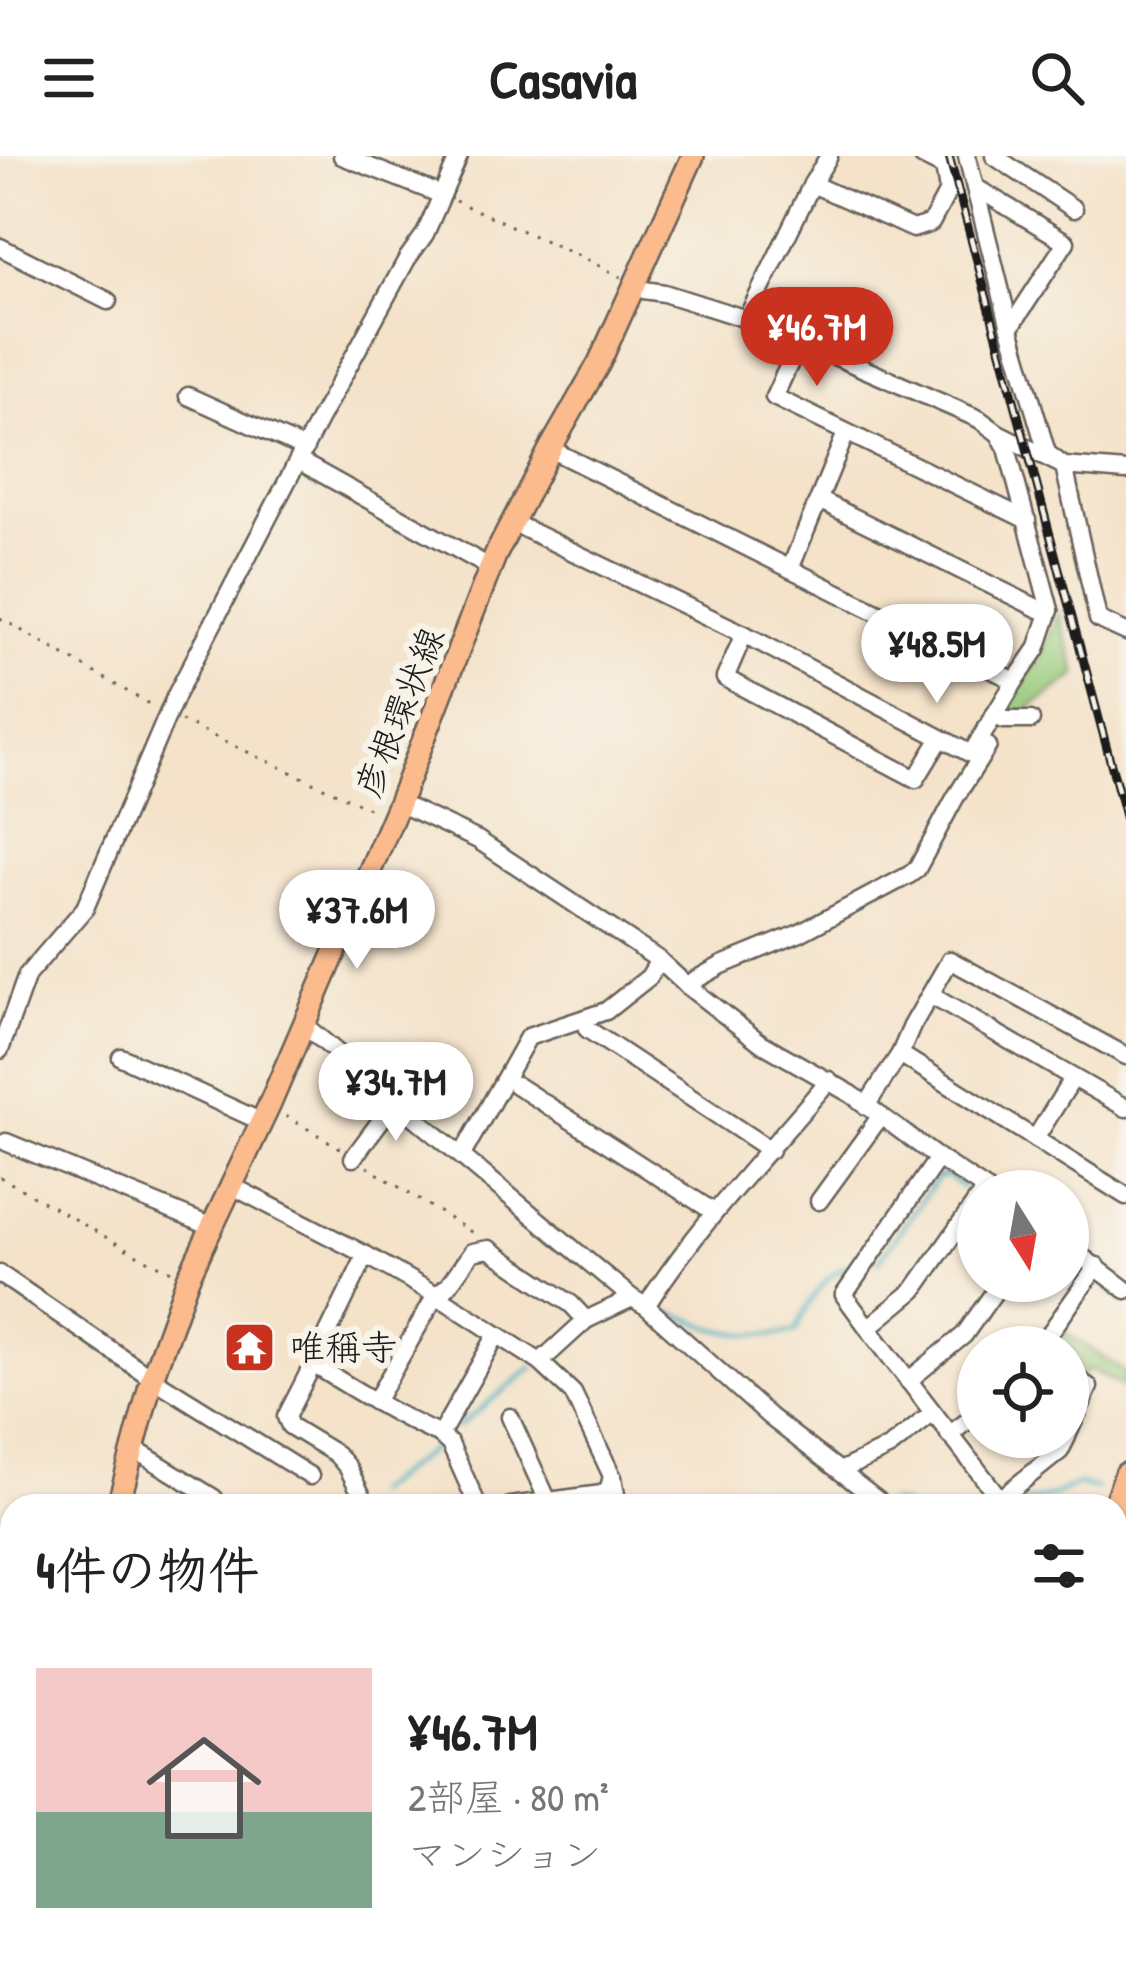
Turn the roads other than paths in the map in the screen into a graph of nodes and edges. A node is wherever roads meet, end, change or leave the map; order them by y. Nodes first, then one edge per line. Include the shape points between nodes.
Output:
1 (342, 156) edge
2 (459, 156) edge
3 (693, 156) edge
4 (829, 156) edge
5 (922, 156) edge
6 (967, 156) edge
7 (994, 156) edge
8 (812, 184) junction
9 (974, 187) junction
10 (442, 195) junction
11 (1074, 209) dead end
12 (0, 247) edge
13 (635, 284) junction
14 (108, 301) dead end
15 (746, 320) junction
16 (1010, 328) junction
17 (800, 341) junction
18 (188, 396) dead end
19 (846, 433) junction
20 (998, 433) junction
21 (550, 448) junction
22 (302, 455) junction
23 (1064, 466) junction
24 (1126, 471) edge
25 (819, 500) junction
26 (1027, 520) junction
27 (511, 522) junction
28 (491, 568) junction
29 (790, 569) junction
30 (1050, 610) junction
31 (1126, 632) edge
32 (744, 634) junction
33 (1015, 681) junction
34 (999, 717) junction
35 (1031, 720) dead end
36 (941, 738) junction
37 (396, 810) junction
38 (659, 959) junction
39 (686, 985) junction
40 (930, 995) junction
41 (304, 1024) junction
42 (587, 1029) dead end
43 (0, 1050) edge
44 (900, 1054) junction
45 (1126, 1056) edge
46 (122, 1057) dead end
47 (1073, 1078) junction
48 (830, 1080) junction
49 (516, 1085) dead end
50 (396, 1100) junction
51 (1126, 1108) edge
52 (873, 1111) junction
53 (265, 1114) junction
54 (1035, 1139) junction
55 (6, 1142) dead end
56 (770, 1150) junction
57 (462, 1155) junction
58 (353, 1157) road end
59 (938, 1158) junction
60 (957, 1172) edge
61 (232, 1186) junction
62 (1126, 1196) edge
63 (819, 1201) dead end
64 (714, 1212) junction
65 (212, 1227) junction
66 (957, 1230) edge
67 (366, 1255) junction
68 (1089, 1260) edge
69 (1097, 1266) junction
70 (0, 1274) edge
71 (1126, 1290) edge
72 (436, 1295) junction
73 (639, 1302) junction
74 (988, 1302) edge
75 (586, 1320) junction
76 (1055, 1326) edge
77 (868, 1328) junction
78 (496, 1336) junction
79 (540, 1362) junction
80 (313, 1364) junction
81 (152, 1378) junction
82 (908, 1381) junction
83 (375, 1402) junction
84 (932, 1414) junction
85 (510, 1417) dead end
86 (957, 1430) edge
87 (440, 1435) junction
88 (950, 1435) junction
89 (134, 1449) junction
90 (1051, 1458) edge
91 (842, 1470) junction
92 (310, 1476) dead end
93 (612, 1476) junction
94 (121, 1494) edge
95 (207, 1494) edge
96 (361, 1494) edge
97 (473, 1494) edge
98 (545, 1494) edge
99 (595, 1494) edge
100 (616, 1494) edge
101 (871, 1494) edge
102 (988, 1494) edge
103 (1004, 1494) edge

1 - 10 street
2 - 10 street
3 - 13 main road, 彦根環状線
4 - 8 street
5 - 8 street via 944,167 949,191 931,223 913,229
6 - 9 street
7 - 11 street
8 - 15 street
9 - 16 street
9 - 16 street via 1066,242
10 - 22 street
12 - 14 street
13 - 15 street
13 - 21 main road, 彦根環状線
15 - 17 street
16 - 23 street via 1047,453
17 - 19 street via 774,397
17 - 20 street
18 - 22 street
19 - 25 street
19 - 26 street
20 - 23 street
20 - 26 street
21 - 27 main road, 彦根環状線
21 - 29 street
22 - 28 street
22 - 43 street via 168,715 85,908 27,975
23 - 24 street
23 - 31 street via 1098,620
25 - 29 street
25 - 30 street
26 - 30 street
27 - 28 main road, 彦根環状線
27 - 32 street
28 - 37 main road, 彦根環状線
29 - 33 street
30 - 33 street
32 - 36 street
32 - 36 street via 725,678 746,690 916,779
33 - 34 street
34 - 35 street
34 - 36 street via 971,754
34 - 39 street via 909,875
37 - 38 street via 478,841
37 - 41 main road, 彦根環状線
38 - 39 street
38 - 57 street via 606,1011 528,1037
39 - 48 street via 761,1042
40 - 44 street
40 - 45 street via 950,960
40 - 47 street
41 - 50 street
41 - 53 main road, 彦根環状線
42 - 56 street
44 - 52 street
44 - 54 street
46 - 53 street
47 - 51 street
47 - 54 street
48 - 52 street
48 - 56 street
49 - 64 street
50 - 57 street
50 - 58 street
52 - 59 street
52 - 63 street
53 - 61 main road, 彦根環状線
54 - 62 street
55 - 65 street
56 - 64 street
57 - 73 street
59 - 60 street
59 - 77 street via 844,1295
61 - 65 main road, 彦根環状線
61 - 67 street
64 - 73 street
65 - 81 main road, 彦根環状線
66 - 77 street via 914,1290
67 - 72 street
67 - 80 street
68 - 69 street
69 - 71 street
69 - 76 street
70 - 81 street
72 - 75 street via 472,1252 489,1250
72 - 78 street
72 - 83 street
73 - 75 street
73 - 91 street
74 - 82 street via 964,1335
75 - 79 street
77 - 82 street
78 - 79 street
78 - 87 street
79 - 93 street via 573,1393
80 - 83 street
80 - 96 street via 286,1417 336,1454
81 - 89 main road, 彦根環状線
81 - 92 street
82 - 84 street
83 - 87 street
84 - 88 street
84 - 91 street
85 - 98 street
86 - 88 street
87 - 97 street
88 - 102 street
89 - 94 main road, 彦根環状線
89 - 95 street
90 - 103 street
91 - 101 street
93 - 99 street
93 - 100 street

